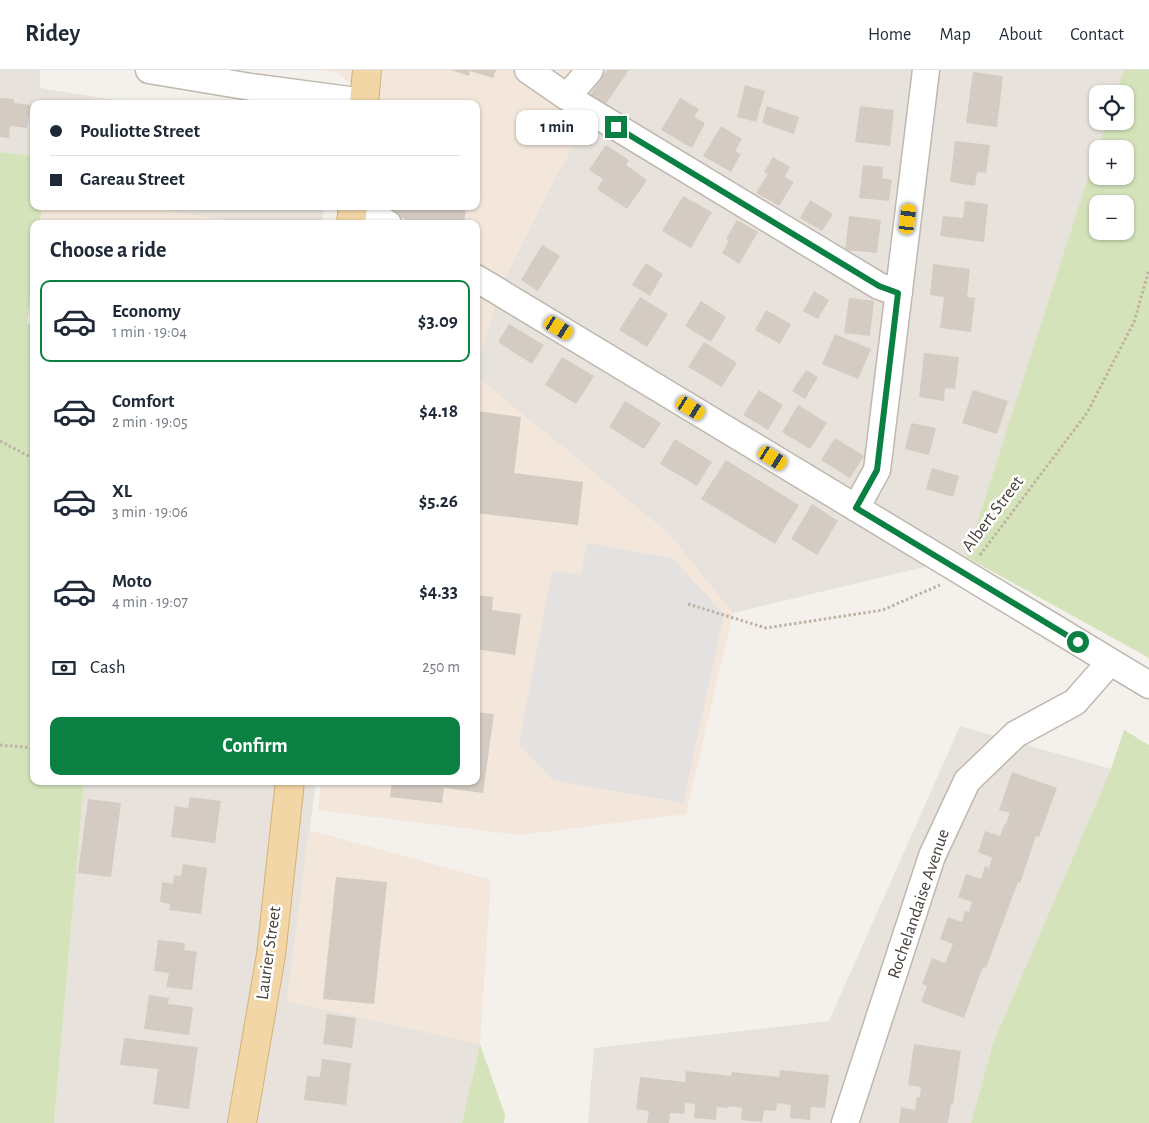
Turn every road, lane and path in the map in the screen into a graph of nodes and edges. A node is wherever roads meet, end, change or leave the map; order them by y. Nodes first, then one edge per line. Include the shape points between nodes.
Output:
1 (149, 70) edge
2 (367, 70) edge
3 (528, 70) edge
4 (590, 70) edge
5 (926, 70) edge
6 (567, 97) junction
7 (343, 100) edge
8 (364, 100) edge
9 (352, 214) edge
10 (381, 220) edge
11 (1149, 270) edge
12 (480, 280) edge
13 (898, 293) junction
14 (0, 441) edge
15 (30, 457) edge
16 (856, 508) junction
17 (964, 574) junction
18 (688, 604) dead end
19 (1110, 662) junction
20 (1149, 685) edge
21 (0, 745) edge
22 (30, 748) edge
23 (290, 785) edge
24 (242, 1123) edge
25 (845, 1123) edge

1 - 7 street
2 - 8 main road
3 - 6 street
4 - 6 street
5 - 13 street
6 - 13 street via 879,286
9 - 10 street
11 - 17 path, Albert Street via 1134,322 1087,413
12 - 16 street
13 - 16 street via 877,470
14 - 15 path
16 - 17 street
17 - 18 path, Albert Street via 884,610 766,628
17 - 19 street
19 - 20 street
19 - 25 street, Rochelandaise Avenue via 1075,702 1016,734 967,781 932,856
21 - 22 path
23 - 24 main road, Laurier Street via 271,955

